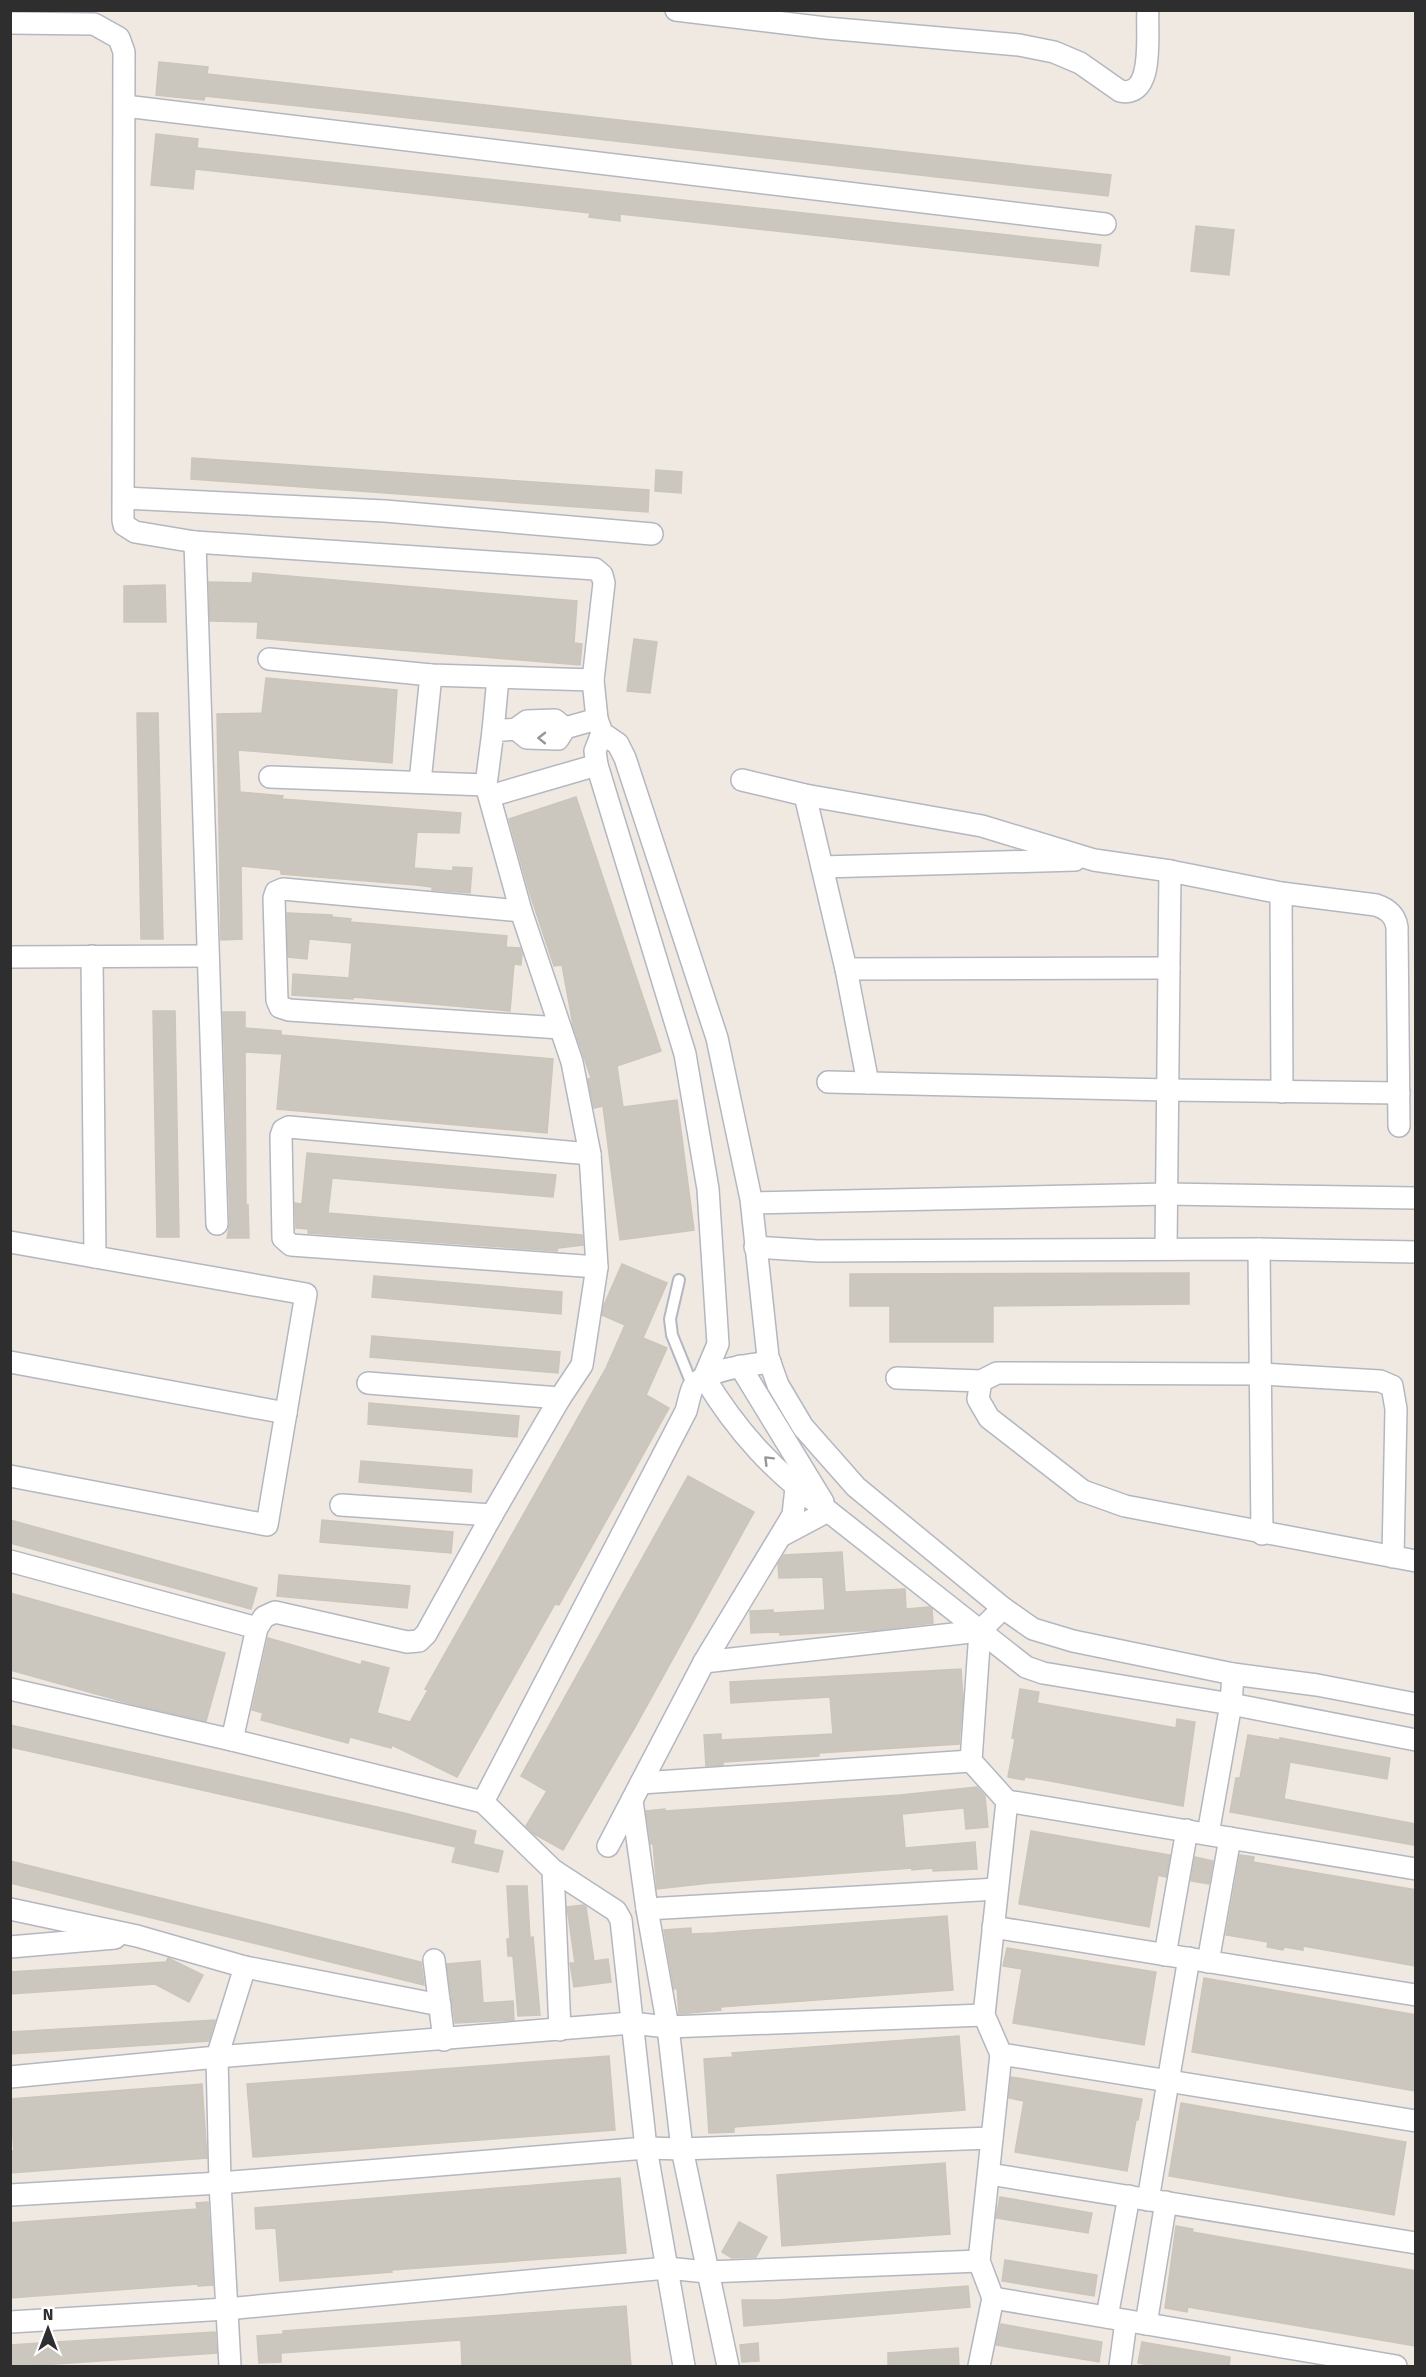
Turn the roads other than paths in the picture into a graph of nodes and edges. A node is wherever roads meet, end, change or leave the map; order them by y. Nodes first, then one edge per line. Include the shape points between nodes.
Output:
1 (676, 10) edge
2 (1148, 10) edge
3 (94, 17) edge
4 (10, 23) edge
5 (125, 106) junction
6 (1105, 224) dead end
7 (124, 498) junction
8 (652, 534) dead end
9 (195, 542) junction
10 (269, 658) dead end
11 (431, 675) junction
12 (498, 678) junction
13 (593, 681) junction
14 (599, 726) junction
15 (493, 731) junction
16 (597, 765) junction
17 (270, 777) dead end
18 (742, 780) dead end
19 (420, 782) junction
20 (488, 791) junction
21 (805, 795) junction
22 (1094, 860) junction
23 (822, 867) junction
24 (1170, 871) junction
25 (1281, 893) junction
26 (521, 911) junction
27 (92, 956) junction
28 (208, 956) junction
29 (10, 957) edge
30 (1169, 968) junction
31 (846, 969) junction
32 (560, 1028) junction
33 (828, 1082) dead end
34 (868, 1083) junction
35 (1168, 1090) junction
36 (1282, 1092) junction
37 (1399, 1093) junction
38 (1399, 1126) dead end
39 (590, 1154) junction
40 (1167, 1194) junction
41 (1416, 1198) edge
42 (752, 1203) junction
43 (217, 1224) dead end
44 (10, 1242) edge
45 (755, 1247) junction
46 (1166, 1249) junction
47 (1259, 1249) junction
48 (1416, 1252) edge
49 (95, 1257) junction
50 (597, 1267) junction
51 (679, 1280) dead end
52 (10, 1362) edge
53 (770, 1362) junction
54 (740, 1366) junction
55 (1261, 1374) junction
56 (897, 1378) dead end
57 (981, 1381) junction
58 (699, 1382) junction
59 (368, 1383) dead end
60 (560, 1398) junction
61 (286, 1413) junction
62 (10, 1476) edge
63 (796, 1488) junction
64 (341, 1504) dead end
65 (828, 1511) junction
66 (492, 1515) junction
67 (1262, 1534) junction
68 (781, 1537) junction
69 (1393, 1557) junction
70 (10, 1561) edge
71 (1416, 1562) edge
72 (1004, 1608) junction
73 (258, 1628) junction
74 (980, 1630) junction
75 (704, 1662) junction
76 (1233, 1674) junction
77 (10, 1689) edge
78 (1231, 1704) junction
79 (1416, 1704) edge
80 (232, 1740) junction
81 (1412, 1744) edge
82 (971, 1761) junction
83 (637, 1792) junction
84 (1007, 1801) junction
85 (483, 1802) junction
86 (1187, 1830) junction
87 (1208, 1834) junction
88 (1230, 1838) junction
89 (608, 1846) dead end
90 (1416, 1869) edge
91 (553, 1870) junction
92 (997, 1889) junction
93 (10, 1908) edge
94 (647, 1909) junction
95 (993, 1927) junction
96 (137, 1936) junction
97 (10, 1947) edge
98 (1165, 1955) junction
99 (434, 1960) dead end
100 (1198, 1960) junction
101 (245, 1967) junction
102 (1416, 1995) edge
103 (440, 2005) junction
104 (984, 2015) junction
105 (631, 2024) junction
106 (668, 2027) junction
107 (560, 2030) junction
108 (444, 2040) junction
109 (1001, 2054) junction
110 (217, 2057) junction
111 (10, 2077) edge
112 (1167, 2081) junction
113 (1416, 2121) edge
114 (992, 2138) junction
115 (646, 2148) junction
116 (682, 2149) junction
117 (989, 2174) junction
118 (220, 2183) junction
119 (10, 2195) edge
120 (1148, 2199) junction
121 (1416, 2243) edge
122 (979, 2261) junction
123 (667, 2268) junction
124 (707, 2272) junction
125 (993, 2298) junction
126 (226, 2309) junction
127 (1126, 2320) junction
128 (10, 2322) edge
129 (230, 2367) edge
130 (684, 2367) edge
131 (728, 2367) edge
132 (979, 2367) edge
133 (1120, 2367) edge
134 (1396, 2367) edge

1 - 2 street via 1019,45 1054,52 1080,63 1120,91 1128,92 1142,84 1146,69
3 - 4 street
3 - 5 street via 119,38 124,52
5 - 6 street
5 - 7 street
7 - 8 street via 385,511
7 - 9 street via 123,520 129,530
9 - 13 street via 595,569 604,583
9 - 28 street
10 - 11 street
11 - 12 street
11 - 19 street
12 - 13 street
12 - 15 street
13 - 14 street
14 - 15 street via 565,728 558,739 527,738 516,729
14 - 16 street
14 - 42 street via 618,744 625,758 717,1038
15 - 20 street
16 - 20 street
16 - 58 street via 685,1054 708,1189 718,1344
17 - 19 street
18 - 21 street
19 - 20 street
20 - 26 street
21 - 22 street via 982,826
21 - 23 street
22 - 23 street
22 - 24 street
23 - 31 street
24 - 25 street
24 - 30 street
25 - 36 street
25 - 37 street via 1376,905 1395,919
26 - 32 street
26 - 32 street via 283,889 274,898 277,1000 280,1007 289,1010
27 - 28 street
27 - 29 street
27 - 49 street
28 - 43 street
30 - 31 street
30 - 35 street
31 - 34 street
32 - 39 street via 572,1062
33 - 34 street
34 - 35 street
35 - 36 street
35 - 40 street
36 - 37 street
37 - 38 street
39 - 50 street
39 - 50 street via 289,1127 281,1136 283,1238 291,1245
40 - 41 street
40 - 42 street
40 - 46 street
42 - 45 street
44 - 49 street
45 - 46 street via 818,1251
45 - 53 street
46 - 47 street
47 - 48 street
47 - 55 street
49 - 61 street via 306,1294
50 - 60 street via 582,1365
51 - 58 lane via 670,1319 672,1335
52 - 61 street
53 - 54 street
53 - 72 street via 778,1385 803,1427 856,1487
54 - 58 street
54 - 65 street
55 - 57 street via 997,1373
55 - 67 street
55 - 69 street via 1380,1381 1392,1386 1396,1409
56 - 57 street
57 - 67 street via 978,1399 989,1418 1083,1491 1125,1506
63 -> 58 street
58 - 85 street
59 - 60 street
60 - 66 street
61 - 62 street via 267,1525
63 - 65 street
63 - 68 street via 793,1515
64 - 66 street
65 - 68 street
65 - 74 street
66 - 73 street via 419,1641 407,1642 275,1612 264,1617
67 - 69 street
68 - 75 street
69 - 71 street
70 - 73 street
72 - 74 street
72 - 76 street via 1033,1629 1073,1641
73 - 80 street
74 - 75 street
74 - 78 street via 1026,1667 1043,1673
74 - 82 street
75 - 83 street
76 - 78 street
76 - 79 street
77 - 80 street
78 - 81 street
78 - 87 street
80 - 85 street
82 - 83 street
82 - 84 street
83 - 89 street
83 - 94 street
84 - 86 street
84 - 92 street
85 - 91 street
86 - 87 street
86 - 98 street
87 - 88 street
88 - 90 street
88 - 100 street
91 - 105 street via 616,1911 621,1920
91 - 107 street
92 - 94 street
92 - 95 street
93 - 96 street
94 - 106 street
95 - 98 street
95 - 104 street
96 - 97 street
96 - 101 street
98 - 100 street
99 - 103 street
100 - 102 street
100 - 112 street
101 - 103 street
101 - 110 street
103 - 108 street
104 - 106 street
104 - 109 street
105 - 106 street
105 - 107 street
105 - 115 street
106 - 116 street
107 - 108 street
108 - 110 street
109 - 112 street
109 - 114 street
110 - 111 street
110 - 118 street
112 - 113 street
112 - 120 street
114 - 116 street
114 - 117 street
115 - 116 street
115 - 118 street
115 - 123 street
116 - 124 street
117 - 120 street
117 - 122 street
118 - 119 street
118 - 126 street
120 - 121 street
120 - 127 street
120 - 127 street
122 - 124 street
122 - 125 street
123 - 124 street
123 - 126 street
123 - 130 street
124 - 131 street
125 - 127 street
125 - 132 street
126 - 128 street
126 - 129 street
127 - 133 street
127 - 134 street

